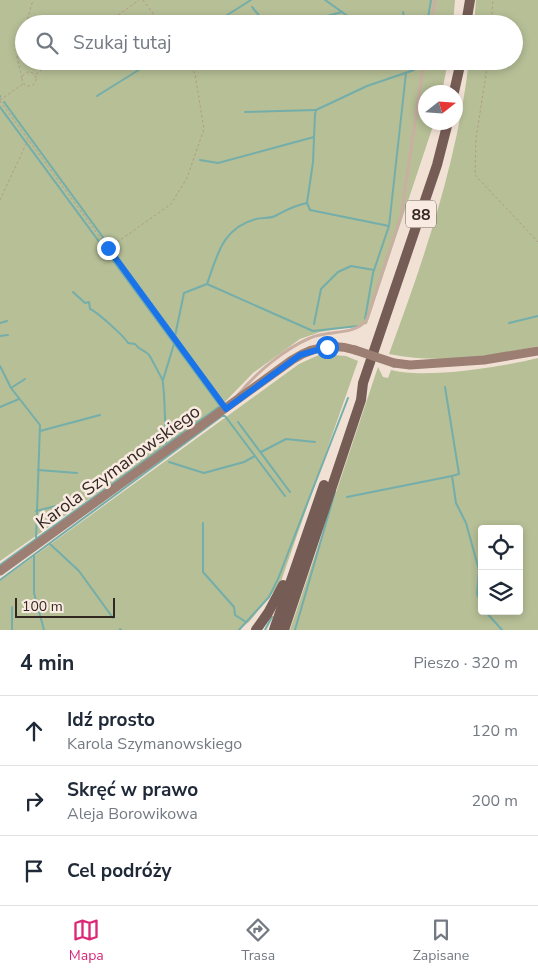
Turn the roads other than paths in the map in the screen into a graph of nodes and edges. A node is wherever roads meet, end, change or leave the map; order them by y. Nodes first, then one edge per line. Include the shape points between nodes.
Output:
1 (435, 0) edge
2 (470, 0) edge
3 (432, 15) edge
4 (468, 15) edge
5 (423, 70) edge
6 (459, 70) edge
7 (456, 85) edge
8 (446, 130) edge
9 (538, 351) edge
10 (363, 383) junction
11 (226, 409) junction
12 (306, 539) junction
13 (0, 571) edge
14 (256, 630) edge
15 (274, 630) edge
16 (284, 630) edge

1 - 3 lane
2 - 4 main road
5 - 11 lane via 401,216 367,319 357,329 324,334 300,343 252,380
6 - 7 main road
8 - 10 main road, 88
9 - 11 street, Karola Szymanowskiego, bridge via 477,361 410,365 334,346 306,352
10 - 12 main road, 88 via 354,397
10 - 16 main road, 88
11 - 13 street, Karola Szymanowskiego
12 - 14 main road via 278,597
12 - 15 main road, 88

